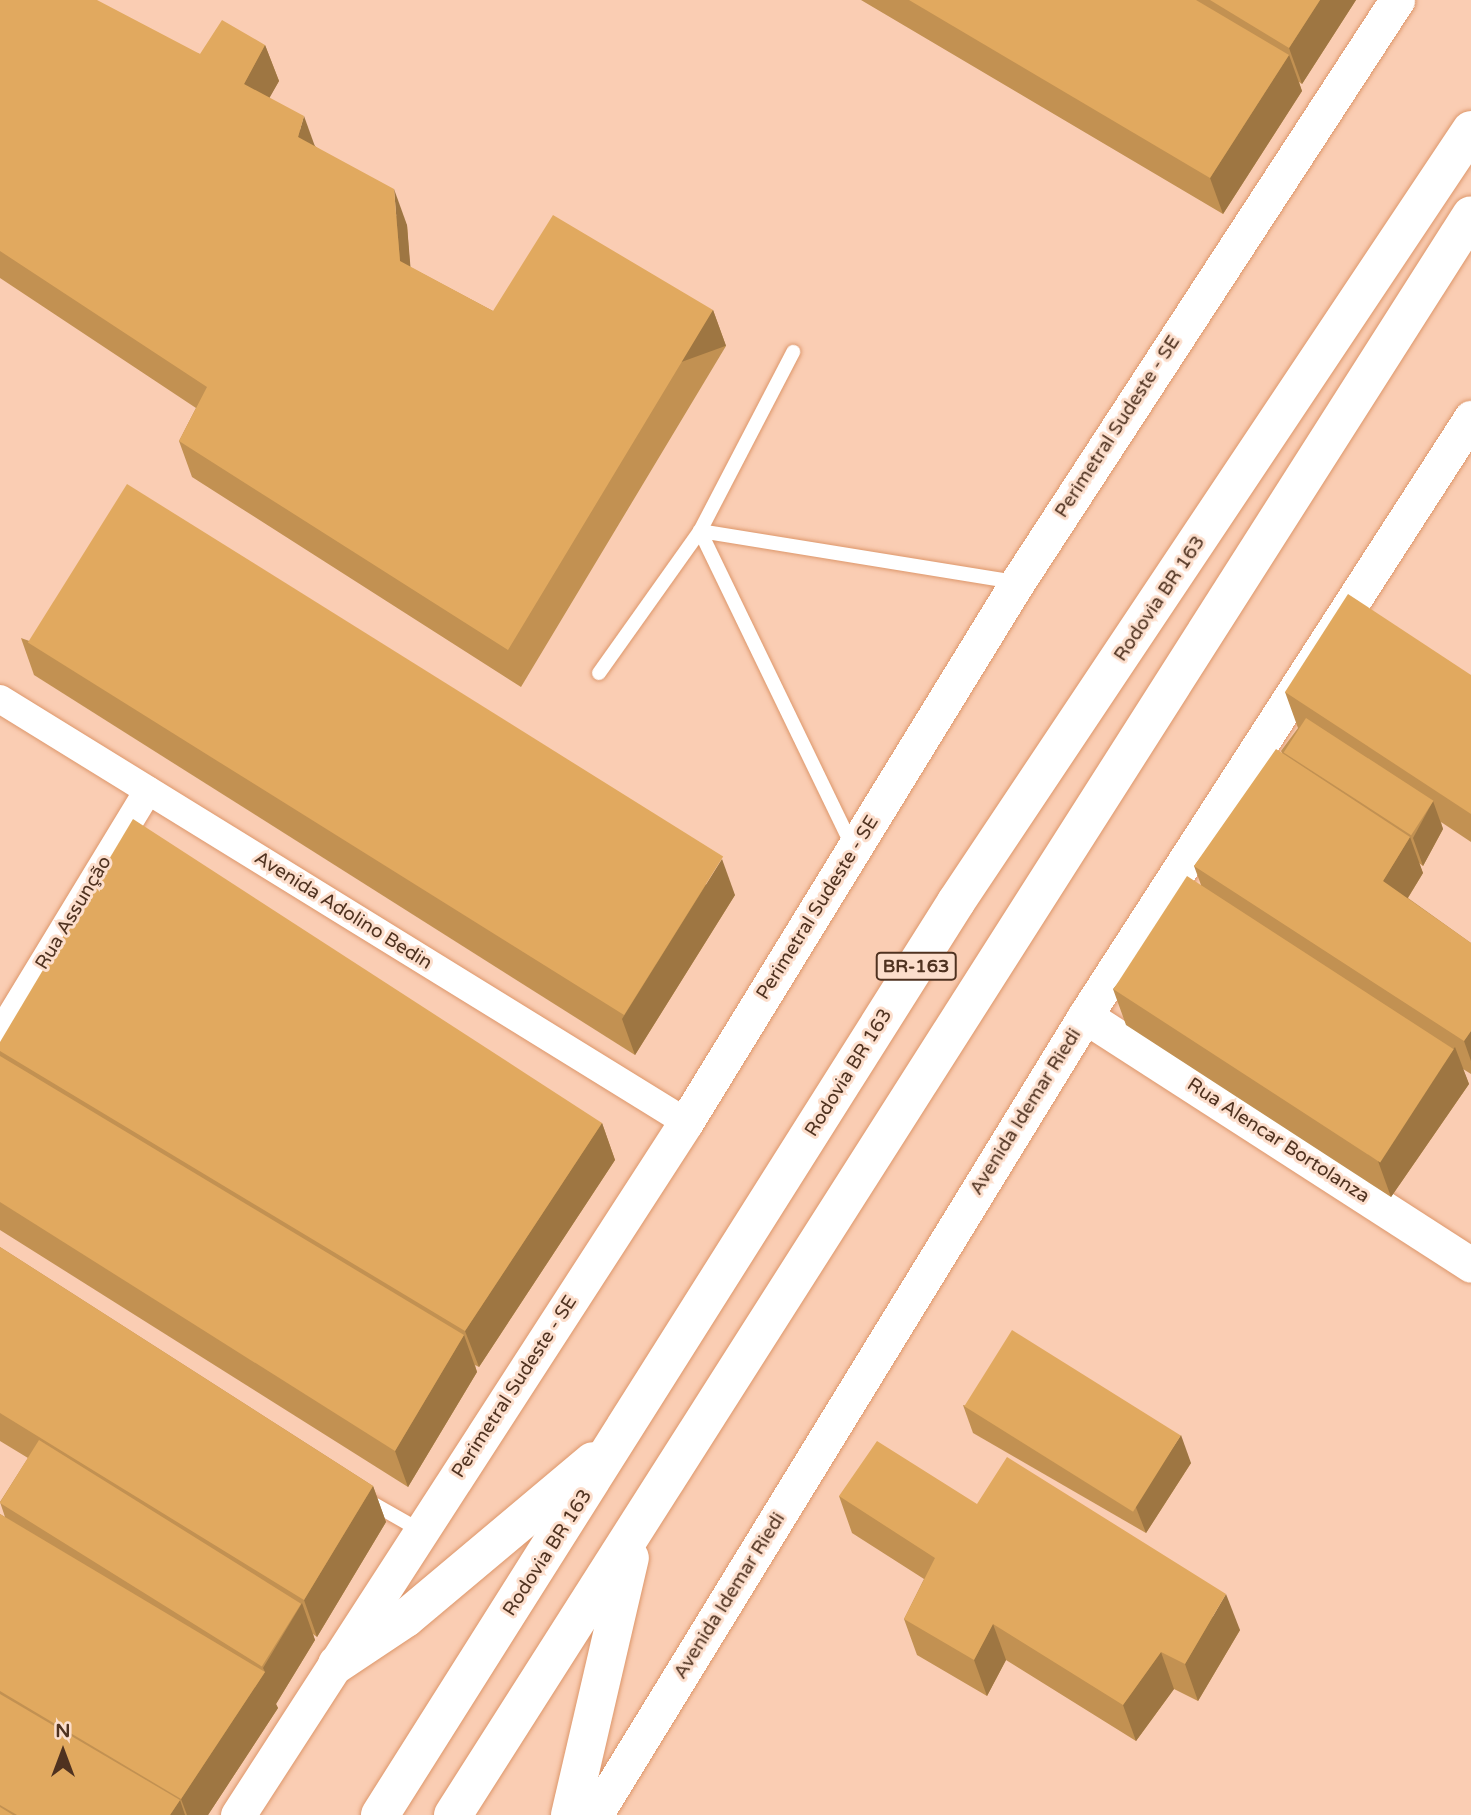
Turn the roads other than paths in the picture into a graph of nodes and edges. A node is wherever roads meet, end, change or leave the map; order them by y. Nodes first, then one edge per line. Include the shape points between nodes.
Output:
1 (1396, 0) edge
2 (1471, 130) edge
3 (1471, 215) edge
4 (793, 352) dead end
5 (1471, 418) edge
6 (700, 531) junction
7 (1017, 583) junction
8 (599, 673) dead end
9 (0, 699) edge
10 (148, 791) junction
11 (854, 849) junction
12 (1085, 1016) junction
13 (0, 1034) edge
14 (686, 1122) junction
15 (1471, 1265) edge
16 (624, 1435) junction
17 (355, 1493) edge
18 (636, 1530) junction
19 (422, 1532) junction
20 (337, 1664) junction
21 (238, 1815) edge
22 (380, 1815) edge
23 (453, 1815) edge
24 (570, 1815) edge
25 (595, 1815) edge

1 - 7 street, Perimetral Sudeste - SE
2 - 16 highway, Rodovia BR 163 / BR-163 via 956,902
3 - 18 highway, BR-163
4 - 6 lane
5 - 12 street, Avenida Idemar Riedi
6 - 7 lane
6 - 8 lane
6 - 11 lane
7 - 11 street, Perimetral Sudeste - SE
9 - 10 street, Avenida Adolino Bedin
10 - 13 street, Rua Assunção
10 - 14 street, Avenida Adolino Bedin
11 - 14 street, Perimetral Sudeste - SE
12 - 15 street, Rua Alencar Bortolanza
12 - 25 street, Avenida Idemar Riedi
14 - 19 street, Perimetral Sudeste - SE
16 - 20 highway via 406,1618
16 - 22 highway, Rodovia BR 163 / BR-163
17 - 19 lane
18 - 23 highway, BR-163
18 - 24 highway
19 - 20 street, Perimetral Sudeste - SE
20 - 21 street, Perimetral Sudeste - SE

